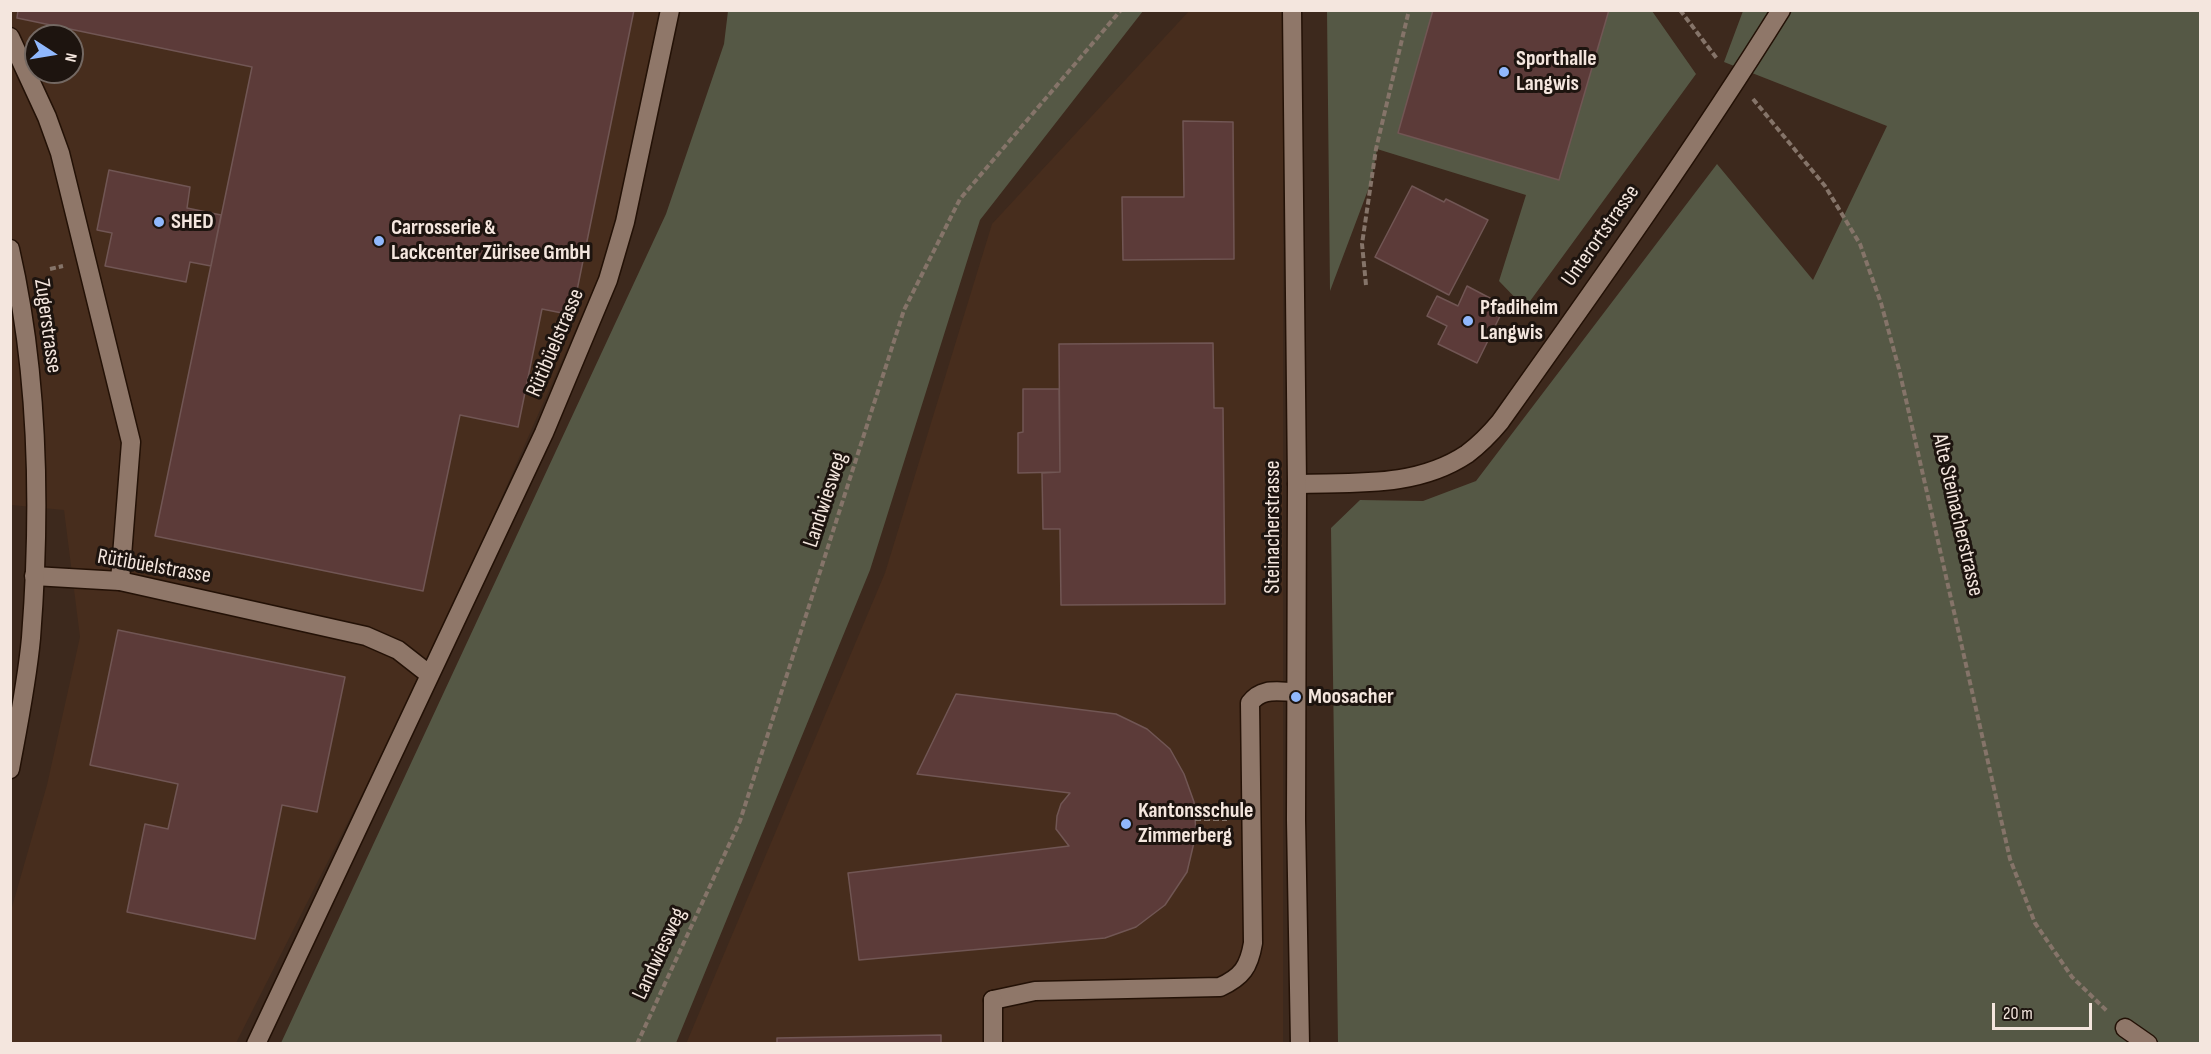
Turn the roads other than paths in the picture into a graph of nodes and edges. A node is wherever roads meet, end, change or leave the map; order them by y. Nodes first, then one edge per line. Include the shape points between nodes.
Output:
1 (670, 10) edge
2 (1293, 10) edge
3 (1781, 10) edge
4 (10, 37) edge
5 (10, 249) edge
6 (1297, 484) junction
7 (34, 576) junction
8 (120, 581) junction
9 (430, 675) junction
10 (1296, 692) junction
11 (10, 769) edge
12 (2125, 1028) road end
13 (256, 1044) edge
14 (993, 1044) edge
15 (1299, 1044) edge
16 (2148, 1044) edge

1 - 9 street, Rütibüelstrasse via 625,222 608,280 544,433
2 - 6 street, Steinacherstrasse
3 - 6 street, Unterortstrasse via 1737,81 1520,394 1482,441 1467,454 1421,476 1393,481
4 - 8 street via 60,153 131,442
5 - 7 street, Zugerstrasse via 25,321 31,383 36,487
6 - 10 street, Steinacherstrasse
7 - 8 street, Rütibüelstrasse
7 - 11 street, Zugerstrasse via 31,639
8 - 9 street, Rütibüelstrasse via 366,636 398,650
9 - 13 street, Rütibüelstrasse
10 - 14 street via 1268,692 1256,695 1250,703 1253,943 1244,971 1220,987 1035,991 993,1000
10 - 15 street, Steinacherstrasse
12 - 16 street

